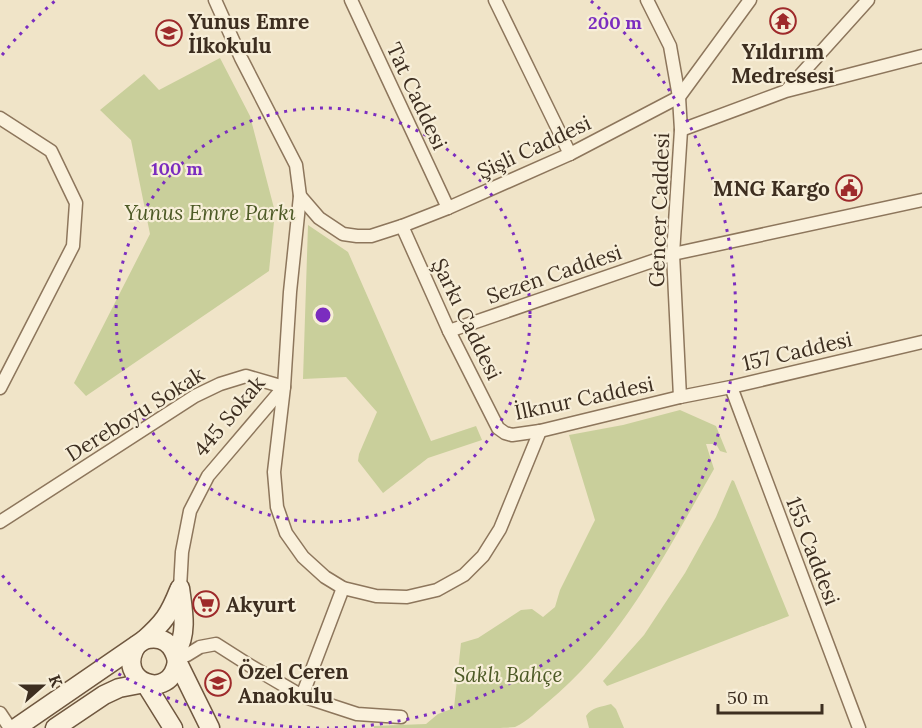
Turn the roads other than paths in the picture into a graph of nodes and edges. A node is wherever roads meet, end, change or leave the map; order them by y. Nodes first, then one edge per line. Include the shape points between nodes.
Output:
1 (215, 0) edge
2 (351, 0) edge
3 (495, 0) edge
4 (647, 0) edge
5 (750, 0) edge
6 (868, 0) edge
7 (922, 56) edge
8 (786, 91) junction
9 (679, 97) junction
10 (0, 118) edge
11 (681, 130) junction
12 (570, 154) junction
13 (300, 196) junction
14 (922, 200) edge
15 (448, 208) junction
16 (402, 226) junction
17 (673, 254) junction
18 (449, 331) junction
19 (922, 342) edge
20 (284, 387) junction
21 (730, 387) junction
22 (0, 388) edge
23 (680, 397) junction
24 (498, 428) joint
25 (540, 430) junction
26 (0, 522) edge
27 (180, 588) junction
28 (343, 588) junction
29 (141, 643) junction
30 (177, 657) junction
31 (145, 683) junction
32 (302, 696) junction
33 (0, 713) edge
34 (401, 717) dead end
35 (10, 728) edge
36 (16, 728) edge
37 (55, 728) edge
38 (173, 728) edge
39 (210, 728) edge
40 (859, 728) edge

1 - 13 street, 445 Sokak via 296,165
2 - 15 street, Tat Caddesi
3 - 12 street
4 - 9 street, Gencer Caddesi via 670,46
5 - 9 street, Şişli Caddesi
6 - 8 street
7 - 8 street
8 - 11 street
9 - 11 street, Gencer Caddesi
9 - 12 street, Şişli Caddesi
10 - 22 street via 51,151 76,203 73,246
11 - 17 street, Gencer Caddesi
12 - 15 street, Şişli Caddesi
13 - 16 street, Şişli Caddesi via 319,218 343,234 372,236
13 - 20 street, 445 Sokak
14 - 17 street, Sezen Caddesi
15 - 16 street, Şişli Caddesi
16 - 18 street, Şarkı Caddesi
17 - 18 street, Sezen Caddesi
17 - 23 street, Gencer Caddesi
18 - 24 street, Şarkı Caddesi
19 - 21 street, 157 Caddesi
20 - 26 street, Dereboyu Sokak via 246,376 220,384 195,396
20 - 27 street, 445 Sokak via 208,476 190,511
20 - 28 street via 274,472 277,507 286,533 303,557
21 - 23 street, 157 Caddesi
21 - 40 street, 155 Caddesi
23 - 25 street, İlknur Caddesi
24 - 25 street, İlknur Caddesi via 512,435
25 - 28 street via 500,529 483,556 464,574 437,590 407,597 376,596
27 - 29 main road, 445 Sokak via 162,624
27 - 30 main road, 445 Sokak via 183,639
28 - 32 street
29 - 30 main road via 159,638 172,646
29 - 31 main road via 133,651 131,666
29 - 36 main road, 445 Sokak
30 - 31 main road via 173,675 167,680 160,684
30 - 32 street via 216,644
30 - 39 main road
31 - 37 main road via 104,695
31 - 38 main road
32 - 34 street via 357,714
33 - 35 street

